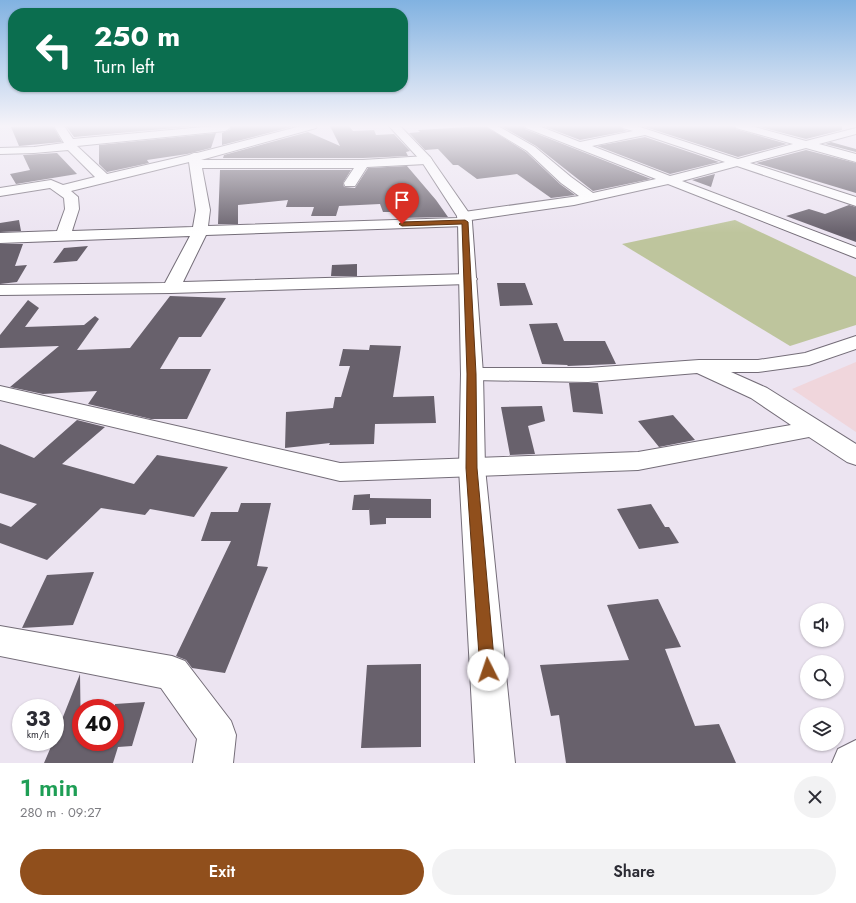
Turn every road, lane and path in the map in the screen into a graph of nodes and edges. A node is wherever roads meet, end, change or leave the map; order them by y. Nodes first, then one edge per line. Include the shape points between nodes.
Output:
1 (88, 162) edge
2 (187, 162) edge
3 (195, 162) edge
4 (262, 162) edge
5 (400, 162) edge
6 (427, 162) edge
7 (557, 162) edge
8 (618, 162) edge
9 (737, 162) joint
10 (362, 164) junction
11 (104, 178) junction
12 (668, 180) junction
13 (350, 183) dead end
14 (61, 189) junction
15 (0, 192) edge
16 (590, 198) junction
17 (856, 202) edge
18 (464, 219) junction
19 (200, 232) junction
20 (63, 236) junction
21 (0, 238) edge
22 (856, 253) edge
23 (468, 278) junction
24 (171, 288) junction
25 (0, 290) edge
26 (856, 342) edge
27 (699, 366) junction
28 (472, 374) junction
29 (0, 393) edge
30 (815, 428) junction
31 (856, 456) edge
32 (472, 468) junction
33 (0, 641) edge
34 (856, 760) edge
35 (214, 763) edge
36 (495, 763) edge
37 (852, 763) edge

1 - 11 street
2 - 11 street
3 - 19 street via 203,210
4 - 10 street
5 - 10 street
6 - 18 street
7 - 16 street via 566,180
8 - 12 street
9 - 12 street
9 - 17 street
10 - 13 street
11 - 14 street
12 - 16 street
12 - 22 street
14 - 15 street via 50,184
14 - 20 street via 71,197 72,209
16 - 18 street
18 - 19 street
18 - 23 street
19 - 20 street
19 - 24 street
20 - 21 street
23 - 24 street
23 - 28 street
24 - 25 street
26 - 27 street via 809,359 758,366
27 - 28 street via 588,375
27 - 30 street via 759,393
28 - 32 street
29 - 32 street via 340,472
30 - 31 street
30 - 32 street via 638,461
32 - 36 street
33 - 35 street via 172,674 217,735
34 - 37 street

